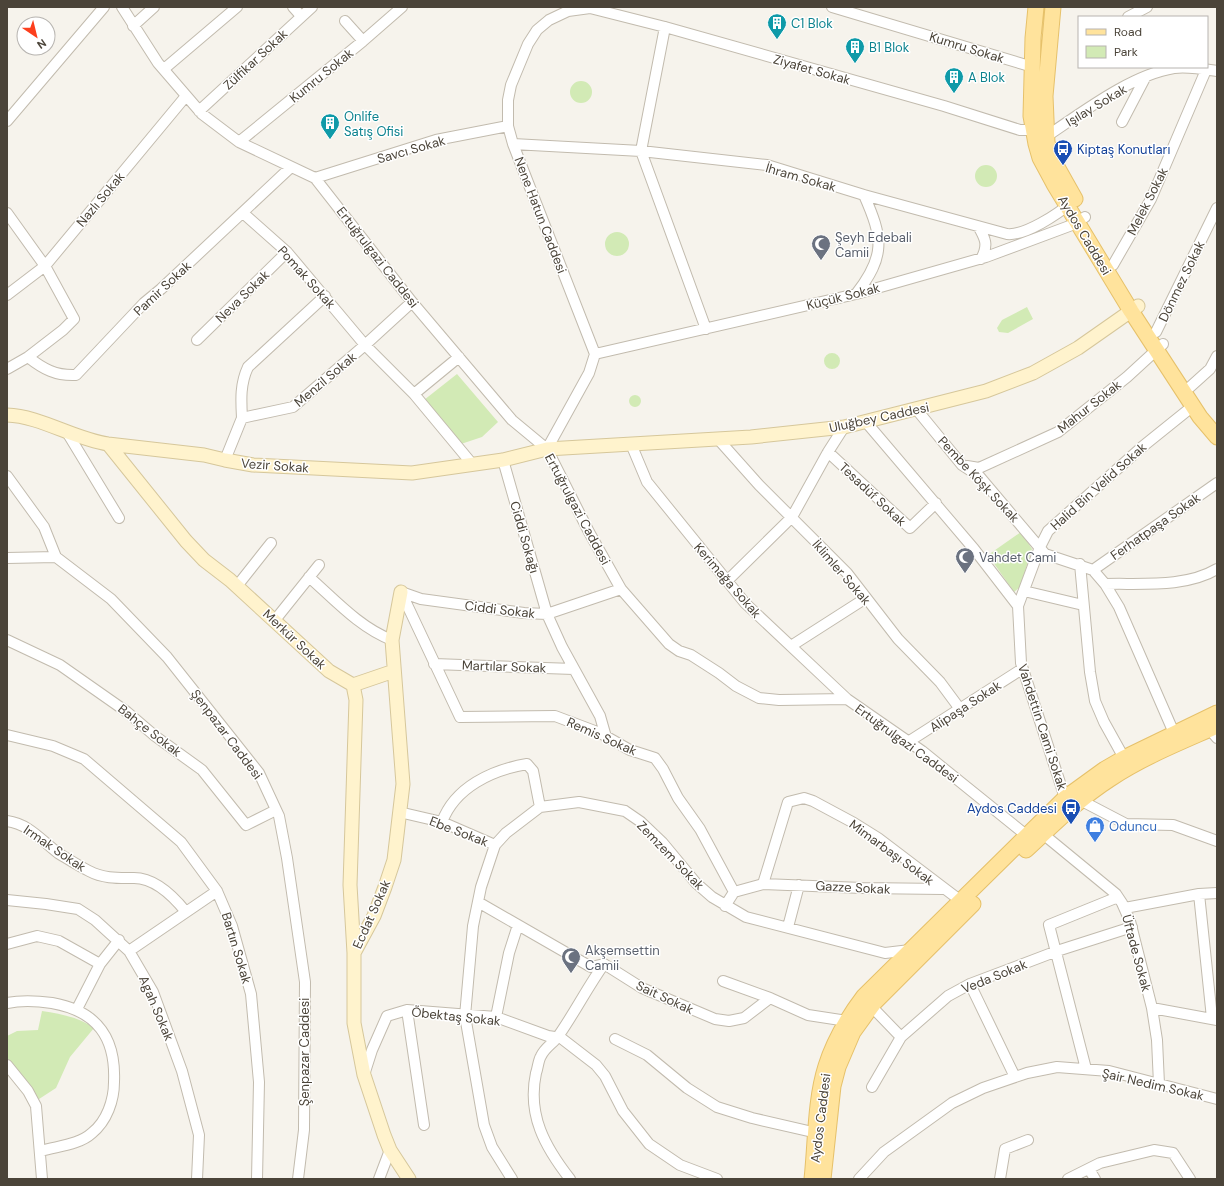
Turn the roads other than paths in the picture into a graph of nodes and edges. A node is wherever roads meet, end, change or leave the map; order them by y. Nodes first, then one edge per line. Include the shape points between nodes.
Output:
1 (104, 7) edge
2 (122, 7) edge
3 (154, 7) edge
4 (237, 7) edge
5 (293, 7) edge
6 (312, 7) edge
7 (402, 7) edge
8 (832, 7) edge
9 (1036, 7) edge
10 (1053, 7) edge
11 (1147, 7) edge
12 (590, 8) joint
13 (852, 10) edge
14 (301, 16) junction
15 (1130, 16) edge
16 (345, 21) dead end
17 (133, 26) junction
18 (665, 27) junction
19 (363, 41) junction
20 (1033, 67) junction
21 (164, 69) junction
22 (1206, 70) junction
23 (1217, 71) edge
24 (1145, 78) junction
25 (186, 96) junction
26 (199, 111) junction
27 (7, 121) edge
28 (1122, 122) dead end
29 (508, 126) junction
30 (1040, 133) junction
31 (239, 142) junction
32 (513, 144) junction
33 (641, 151) junction
34 (291, 167) junction
35 (315, 178) junction
36 (864, 195) junction
37 (1071, 203) junction
38 (1217, 208) edge
39 (243, 213) junction
40 (8, 216) edge
41 (1081, 220) junction
42 (978, 226) junction
43 (287, 252) junction
44 (981, 259) junction
45 (1113, 265) junction
46 (45, 266) junction
47 (856, 294) junction
48 (7, 295) edge
49 (325, 296) junction
50 (412, 302) junction
51 (1134, 308) junction
52 (706, 329) junction
53 (197, 340) dead end
54 (1158, 342) junction
55 (365, 345) junction
56 (595, 354) junction
57 (1217, 356) edge
58 (28, 357) junction
59 (460, 357) junction
60 (7, 369) edge
61 (1190, 386) junction
62 (414, 394) junction
63 (1193, 406) junction
64 (917, 410) junction
65 (7, 415) edge
66 (242, 418) junction
67 (866, 422) junction
68 (1217, 422) edge
69 (844, 427) junction
70 (68, 434) junction
71 (1217, 437) edge
72 (718, 439) junction
73 (108, 444) junction
74 (631, 444) junction
75 (547, 450) junction
76 (828, 452) junction
77 (225, 460) junction
78 (503, 460) junction
79 (473, 465) junction
80 (962, 465) junction
81 (7, 476) edge
82 (1217, 483) edge
83 (936, 503) junction
84 (119, 518) dead end
85 (792, 518) junction
86 (271, 543) dead end
87 (1040, 547) junction
88 (56, 557) junction
89 (7, 558) edge
90 (1080, 564) junction
91 (319, 565) dead end
92 (1217, 569) edge
93 (1093, 570) junction
94 (309, 577) junction
95 (727, 581) junction
96 (1105, 584) junction
97 (237, 586) junction
98 (621, 589) junction
99 (1024, 591) junction
100 (401, 592) junction
101 (866, 598) junction
102 (1083, 605) junction
103 (1018, 606) junction
104 (547, 614) junction
105 (275, 620) junction
106 (7, 640) edge
107 (392, 640) junction
108 (791, 646) junction
109 (434, 664) junction
110 (574, 669) junction
111 (1022, 669) junction
112 (394, 671) junction
113 (353, 685) junction
114 (847, 699) junction
115 (960, 710) junction
116 (1217, 713) edge
117 (1212, 728) edge
118 (1174, 733) junction
119 (7, 735) edge
120 (606, 736) junction
121 (908, 742) junction
122 (1124, 758) junction
123 (1065, 798) junction
124 (1080, 800) junction
125 (540, 807) junction
126 (276, 810) junction
127 (399, 812) junction
128 (7, 821) edge
129 (442, 822) junction
130 (1035, 837) junction
131 (1217, 841) edge
132 (495, 845) junction
133 (763, 884) junction
134 (799, 885) junction
135 (943, 889) junction
136 (217, 891) junction
137 (734, 892) junction
138 (1217, 893) edge
139 (1198, 894) junction
140 (1118, 897) junction
141 (7, 900) edge
142 (961, 901) junction
143 (478, 902) junction
144 (724, 906) junction
145 (1125, 908) junction
146 (186, 912) junction
147 (518, 925) junction
148 (788, 927) junction
149 (1132, 927) junction
150 (119, 940) junction
151 (7, 944) edge
152 (910, 950) junction
153 (129, 951) junction
154 (1057, 951) junction
155 (354, 953) junction
156 (100, 964) junction
157 (604, 964) junction
158 (723, 981) dead end
159 (970, 984) junction
160 (770, 998) junction
161 (7, 1003) edge
162 (872, 1007) junction
163 (1152, 1008) junction
164 (77, 1009) junction
165 (407, 1010) junction
166 (465, 1016) junction
167 (496, 1017) junction
168 (1214, 1019) edge
169 (847, 1021) junction
170 (558, 1037) junction
171 (901, 1037) junction
172 (615, 1039) dead end
173 (7, 1065) edge
174 (1086, 1069) junction
175 (364, 1075) junction
176 (1015, 1077) junction
177 (1159, 1084) junction
178 (872, 1087) dead end
179 (1217, 1099) edge
180 (424, 1125) dead end
181 (817, 1133) junction
182 (1028, 1140) dead end
183 (390, 1150) junction
184 (41, 1151) junction
185 (1089, 1169) junction
186 (42, 1179) edge
187 (197, 1179) edge
188 (257, 1179) edge
189 (298, 1179) edge
190 (379, 1179) edge
191 (409, 1179) edge
192 (512, 1179) edge
193 (570, 1179) edge
194 (717, 1179) edge
195 (812, 1179) edge
196 (823, 1179) edge
197 (859, 1179) edge
198 (1000, 1179) edge
199 (1068, 1179) edge
200 (1095, 1179) edge
201 (1190, 1179) edge

1 - 27 street
2 - 17 street, Ertuğrulgazi Caddesi
3 - 17 street
4 - 21 street
5 - 14 street
6 - 14 street, Zülfikar Sokak
7 - 19 street, Kumru Sokak
8 - 13 street, Kumru Sokak
9 - 20 main road, Aydos Caddesi
10 - 30 main road, Aydos Caddesi
11 - 15 street
12 - 18 street, Ziyafet Sokak
12 - 29 street, Nene Hatun Caddesi via 558,15 537,30 510,85
13 - 20 street, Kumru Sokak
14 - 26 street, Zülfikar Sokak
16 - 19 street
17 - 21 street, Ertuğrulgazi Caddesi
18 - 30 street, Ziyafet Sokak via 1020,130
18 - 33 street
19 - 31 street, Kumru Sokak
20 - 30 main road, Aydos Caddesi via 1031,108
21 - 25 street, Ertuğrulgazi Caddesi
22 - 23 street, Işılay Sokak
22 - 24 street, Işılay Sokak via 1176,68
22 - 45 street, Melek Sokak via 1151,199
24 - 28 street
24 - 30 street, Işılay Sokak via 1119,89
25 - 26 street, Ertuğrulgazi Caddesi
25 - 46 street, Nazlı Sokak
26 - 31 street, Ertuğrulgazi Caddesi
29 - 32 street, Nene Hatun Caddesi
29 - 35 street, Savcı Sokak via 436,140
30 - 37 main road, Aydos Caddesi via 1047,143
31 - 34 street, Ertuğrulgazi Caddesi
32 - 33 street, İhram Sokak
32 - 56 street, Nene Hatun Caddesi
33 - 36 street, İhram Sokak via 767,165
33 - 52 street
34 - 35 street, Ertuğrulgazi Caddesi
34 - 39 street, Pamir Sokak
35 - 50 street, Ertuğrulgazi Caddesi
36 - 42 street, İhram Sokak
36 - 47 street via 875,220 880,247 870,276
37 - 41 main road, Aydos Caddesi
37 - 42 street, İhram Sokak via 1017,234 1007,234
38 - 54 street, Dönmez Sokak
39 - 43 street, Pomak Sokak
39 - 58 street, Pamir Sokak via 144,303 76,375 67,376 42,369
40 - 46 street
41 - 44 street, Küçük Sokak
41 - 45 main road, Aydos Caddesi
41 - 51 main road, Aydos Caddesi
42 - 44 street via 986,240
43 - 49 street, Pomak Sokak
43 - 53 street, Neva Sokak
44 - 47 street, Küçük Sokak
45 - 51 main road, Aydos Caddesi
46 - 48 street, Nazlı Sokak
46 - 58 street via 74,319
47 - 52 street, Küçük Sokak
49 - 55 street, Pomak Sokak
49 - 66 street via 248,367 243,377
50 - 55 street, Menzil Sokak
50 - 59 street, Ertuğrulgazi Caddesi
51 - 54 main road, Aydos Caddesi
51 - 64 street, Uluğbey Caddesi via 1078,348 1033,373 986,391
52 - 56 street, Küçük Sokak
54 - 61 main road, Aydos Caddesi
54 - 63 main road, Aydos Caddesi
54 - 80 street, Mahur Sokak via 1058,432 979,468
55 - 62 street, Pomak Sokak
55 - 66 street, Menzil Sokak via 293,407
56 - 75 street via 589,373
57 - 61 street via 1210,369
58 - 60 street
59 - 62 street
59 - 75 street, Ertuğrulgazi Caddesi via 512,420
61 - 68 main road, Aydos Caddesi
62 - 79 street, Pomak Sokak
63 - 71 main road, Aydos Caddesi
63 - 87 street, Halid Bin Velid Sokak via 1048,531
64 - 67 street, Uluğbey Caddesi
64 - 80 street, Pembe Köşk Sokak
65 - 70 street, Vezir Sokak via 18,416
66 - 77 street
67 - 69 street, Uluğbey Caddesi
67 - 83 street
69 - 72 street, Uluğbey Caddesi
69 - 76 street
70 - 73 street, Vezir Sokak
70 - 84 street
72 - 74 street, Uluğbey Caddesi
72 - 85 street, İklimler Sokak
73 - 77 street, Vezir Sokak via 204,455
73 - 97 street, Merkür Sokak via 186,541 204,560
74 - 75 street, Uluğbey Caddesi
74 - 95 street, Kerimağa Sokak via 647,482
75 - 78 street, Vezir Sokak
75 - 98 street, Ertuğrulgazi Caddesi
76 - 83 street, Tesadüf Sokak via 910,528
76 - 85 street
77 - 79 street, Vezir Sokak via 253,465 412,473
78 - 79 street, Vezir Sokak
78 - 104 street, Ciddi Sokağı
80 - 87 street, Pembe Köşk Sokak via 980,476
81 - 88 street via 44,527
82 - 93 street, Ferhatpaşa Sokak
83 - 103 street
85 - 95 street
85 - 101 street, İklimler Sokak via 846,573
86 - 97 street
87 - 90 street, Pembe Köşk Sokak via 1045,554
87 - 99 street, Halid Bin Velid Sokak
88 - 89 street
88 - 126 street, Şenpazar Caddesi via 112,599 167,657 259,773
90 - 93 street, Pembe Köşk Sokak
90 - 102 street
91 - 94 street
92 - 96 street via 1205,576 1179,581
93 - 96 street, Pembe Köşk Sokak
94 - 105 street
94 - 107 street via 378,635
95 - 108 street, Kerimağa Sokak via 745,603
96 - 118 street, Pembe Köşk Sokak via 1119,607
97 - 105 street, Merkür Sokak
98 - 104 street, Ciddi Sokak
98 - 114 street, Ertuğrulgazi Caddesi via 669,644 759,698
99 - 102 street
99 - 103 street, Halid Bin Velid Sokak
100 - 104 street, Ciddi Sokak via 421,598
100 - 107 street, Ecdat Sokak
100 - 109 street, Remis Sokak
101 - 108 street
101 - 115 street, İklimler Sokak via 898,639 940,682
102 - 122 street via 1095,701
103 - 111 street, Vahdettin Cami Sokak
104 - 110 street, Ciddi Sokağı
105 - 113 street, Merkür Sokak via 329,671
106 - 126 street, Bahçe Sokak via 60,665 127,712 202,770 246,825
107 - 112 street, Ecdat Sokak
108 - 114 street, Kerimağa Sokak
109 - 110 street, Martılar Sokak
109 - 120 street, Remis Sokak via 460,717 555,716
110 - 120 street, Ciddi Sokağı via 600,716
111 - 115 street, Alipaşa Sokak
111 - 123 street, Vahdettin Cami Sokak
112 - 113 street
112 - 127 street, Ecdat Sokak via 403,784
113 - 155 street via 356,700 350,885
114 - 121 street, Ertuğrulgazi Caddesi
115 - 121 street, Alipaşa Sokak
116 - 117 main road, Aydos Caddesi
117 - 118 main road, Aydos Caddesi
117 - 124 main road, Aydos Caddesi via 1127,769
118 - 122 main road, Aydos Caddesi
119 - 136 street, Bartın Sokak via 53,746 84,759 181,842
120 - 137 street, Remis Sokak via 630,750 655,758 700,829
121 - 130 street, Ertuğrulgazi Caddesi
122 - 123 main road, Aydos Caddesi
123 - 130 main road, Aydos Caddesi
124 - 130 main road, Aydos Caddesi
124 - 131 street via 1126,824 1173,825
125 - 129 street via 532,771 527,764 496,773 463,790 451,803
125 - 132 street via 506,833
125 - 144 street, Zemzem Sokak via 579,802 625,811 662,842 696,883
126 - 189 street, Şenpazar Caddesi via 287,858 305,982 304,1130
127 - 129 street, Ebe Sokak
127 - 155 street, Ecdat Sokak via 394,860 374,916
128 - 146 street, Irmak Sokak via 17,822 31,830 57,852 91,872 110,878 144,879 170,893
129 - 132 street, Ebe Sokak
130 - 140 street, Üftade Sokak
130 - 142 main road, Aydos Caddesi
130 - 162 main road, Aydos Caddesi
132 - 143 street
133 - 134 street, Gazze Sokak
133 - 135 street, Mimarbaşı Sokak via 788,802 804,798 878,838
133 - 137 street
134 - 135 street, Gazze Sokak
134 - 148 street
135 - 142 street, Mimarbaşı Sokak
136 - 146 street
136 - 188 street, Bartın Sokak via 232,926 251,994 259,1082
137 - 144 street
138 - 139 street
139 - 145 street
139 - 168 street
140 - 145 street, Üftade Sokak
140 - 154 street via 1049,925
141 - 150 street, Agah Sokak via 78,909
142 - 152 main road, Aydos Caddesi
143 - 147 street, Sait Sokak
143 - 166 street via 473,926
144 - 148 street, Zemzem Sokak via 746,917
145 - 149 street, Üftade Sokak
146 - 153 street
147 - 157 street, Sait Sokak via 592,967
147 - 167 street via 509,953
148 - 152 street, Zemzem Sokak via 885,953
149 - 154 street, Veda Sokak
149 - 163 street, Üftade Sokak
150 - 153 street, Agah Sokak
150 - 156 street
151 - 156 street via 37,936 59,941
152 - 169 main road, Aydos Caddesi via 871,988
153 - 187 street, Agah Sokak via 153,992 182,1071 200,1135
154 - 159 street, Veda Sokak
154 - 174 street
155 - 175 street, Ecdat Sokak via 354,1023
156 - 164 street
157 - 160 street, Sait Sokak via 642,988 715,1019 729,1021 744,1018
157 - 170 street
158 - 160 street
159 - 171 street, Veda Sokak via 948,996
159 - 176 street
160 - 169 street via 808,1016
161 - 164 street via 31,1001
162 - 171 street
162 - 196 main road, Aydos Caddesi via 853,1032 834,1078
163 - 168 street
163 - 177 street, Üftade Sokak via 1157,1040
164 - 184 street via 93,1019 110,1044 114,1090 106,1116 91,1134 78,1142
165 - 166 street, Öbektaş Sokak
165 - 175 street, Öbektaş Sokak via 387,1016
165 - 180 street
166 - 167 street, Öbektaş Sokak
166 - 192 street via 484,1124 492,1147
167 - 170 street, Öbektaş Sokak via 548,1036
169 - 181 main road, Aydos Caddesi via 823,1078
170 - 193 street via 550,1042 540,1056 534,1102 546,1145
170 - 194 street, Öbektaş Sokak via 596,1065 605,1076 623,1111 649,1144 680,1165
171 - 178 street, Veda Sokak
172 - 181 street via 647,1055 687,1088 718,1107
173 - 184 street via 28,1091 36,1106
174 - 176 street, Şair Nedim Sokak via 1057,1067
174 - 177 street, Şair Nedim Sokak via 1109,1071
175 - 183 street, Ecdat Sokak
176 - 197 street, Şair Nedim Sokak via 983,1088 952,1103 884,1152
177 - 179 street, Şair Nedim Sokak
181 - 195 main road, Aydos Caddesi
182 - 198 street via 1005,1149
183 - 190 street
183 - 191 street, Ecdat Sokak
184 - 186 street
185 - 199 street
185 - 200 street
185 - 201 street via 1154,1150 1173,1152

